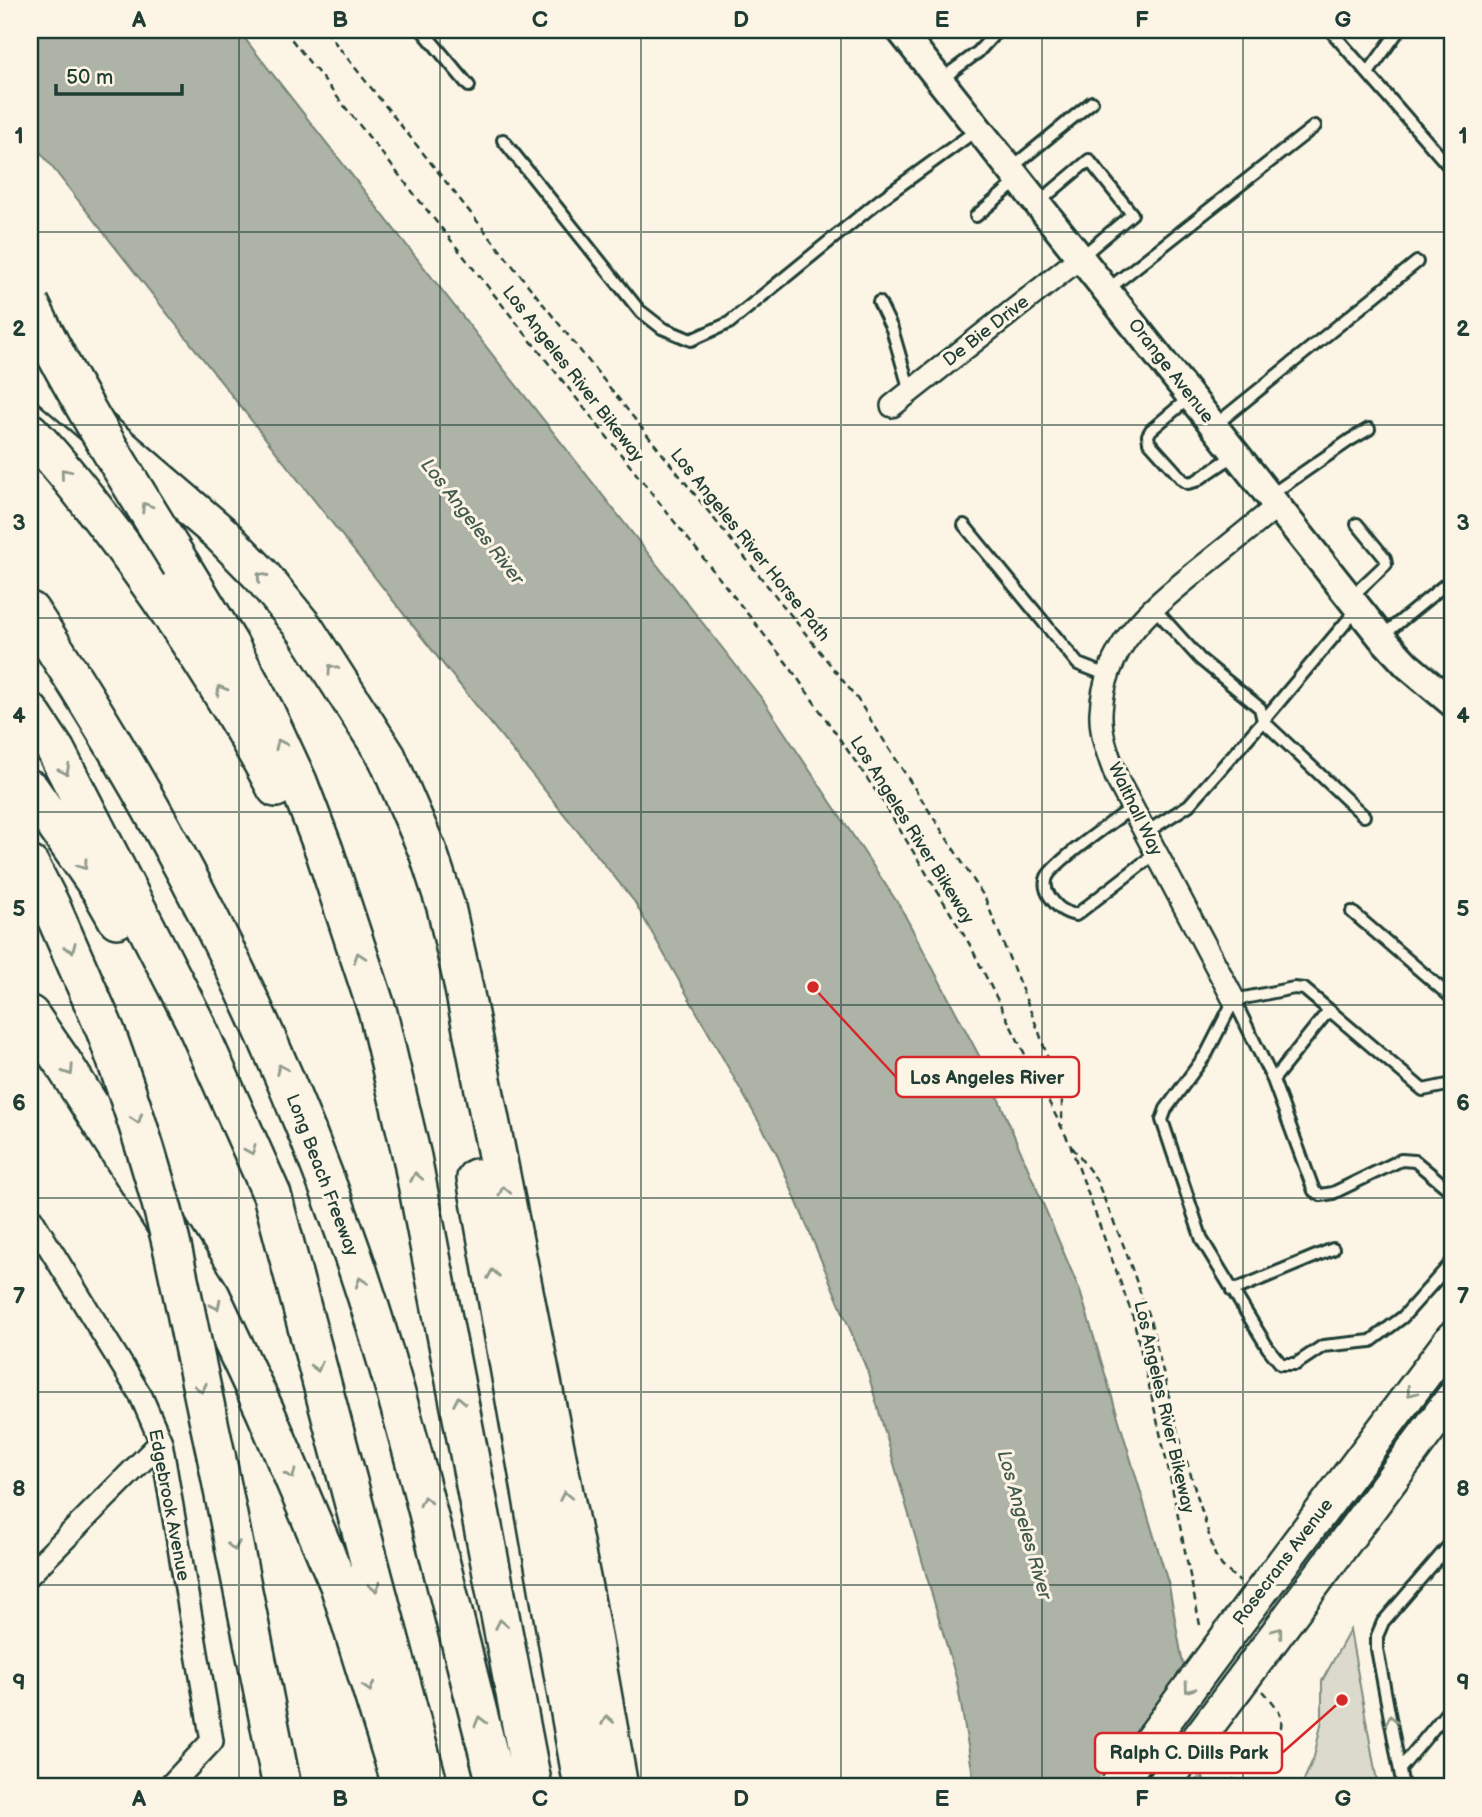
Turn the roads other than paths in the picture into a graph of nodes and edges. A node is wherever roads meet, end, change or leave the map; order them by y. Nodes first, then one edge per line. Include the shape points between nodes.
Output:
1 (422, 30) edge
2 (900, 30) edge
3 (998, 30) edge
4 (1330, 30) edge
5 (1399, 30) edge
6 (1367, 73) junction
7 (939, 81) junction
8 (469, 86) dead end
9 (1092, 102) dead end
10 (1315, 126) dead end
11 (978, 129) junction
12 (503, 140) dead end
13 (1452, 168) edge
14 (1015, 175) junction
15 (1038, 203) junction
16 (976, 216) dead end
17 (1081, 257) junction
18 (1418, 262) dead end
19 (1107, 290) junction
20 (878, 302) dead end
21 (30, 304) edge
22 (30, 370) edge
23 (911, 391) junction
24 (1191, 397) junction
25 (892, 406) dead end
26 (1214, 426) junction
27 (1369, 429) dead end
28 (30, 432) edge
29 (1236, 454) junction
30 (1273, 501) junction
31 (1357, 524) dead end
32 (964, 525) dead end
33 (1452, 579) edge
34 (1354, 603) junction
35 (1153, 607) junction
36 (30, 611) edge
37 (1381, 637) junction
38 (1109, 676) junction
39 (1452, 703) edge
40 (358, 711) junction
41 (30, 712) edge
42 (1263, 721) junction
43 (30, 789) edge
44 (1132, 808) junction
45 (1364, 816) dead end
46 (1145, 833) junction
47 (1156, 853) junction
48 (30, 865) edge
49 (1352, 912) dead end
50 (347, 922) junction
51 (1452, 998) edge
52 (1234, 1000) junction
53 (1329, 1010) junction
54 (30, 1015) edge
55 (194, 1020) junction
56 (1273, 1080) junction
57 (1452, 1084) edge
58 (1452, 1192) edge
59 (30, 1216) edge
60 (167, 1226) junction
61 (1333, 1249) dead end
62 (1452, 1262) edge
63 (1232, 1290) junction
64 (1452, 1338) edge
65 (1452, 1398) edge
66 (161, 1442) junction
67 (1452, 1542) edge
68 (30, 1574) edge
69 (1452, 1706) edge
70 (1401, 1769) junction
71 (169, 1787) edge
72 (282, 1787) edge
73 (402, 1787) edge
74 (429, 1787) edge
75 (497, 1787) edge
76 (533, 1787) edge
77 (583, 1787) edge
78 (619, 1787) edge
79 (1116, 1787) edge
80 (1163, 1787) edge
81 (1404, 1787) edge

1 - 8 lane
2 - 7 street, Orange Avenue
3 - 7 lane via 978,52
4 - 6 lane
5 - 6 lane
6 - 13 lane
7 - 11 street, Orange Avenue
9 - 14 lane
10 - 19 lane
11 - 12 lane via 880,200 729,323 691,340 662,328 639,310
11 - 14 street, Orange Avenue
14 - 15 street, Orange Avenue
14 - 16 lane
15 - 17 street, Orange Avenue
15 - 17 lane via 1089,160 1132,214
17 - 19 street, Orange Avenue
17 - 23 street, De Bie Drive
18 - 26 lane
19 - 24 street, Orange Avenue
20 - 23 lane via 892,329
50 -> 21 highway, bridge via 298,782 265,713 229,644 61,367
40 -> 22 highway via 305,629 261,575 220,533
23 - 25 street, De Bie Drive
24 - 26 street, Orange Avenue
24 - 29 lane via 1151,430 1149,442 1188,482
26 - 29 street, Orange Avenue
27 - 30 lane
50 -> 28 highway via 220,689 152,585
29 - 30 street, Orange Avenue
30 - 34 street, Orange Avenue
30 - 35 street, Walthall Way
31 - 34 lane via 1386,564
32 - 38 lane via 1078,664
33 - 37 lane
34 - 37 street, Orange Avenue
34 - 42 lane
35 - 38 street, Walthall Way via 1128,635
35 - 42 lane via 1200,659 1260,708
75 -> 36 highway, Long Beach Freeway via 396,1394 313,1146 210,915 88,700
37 - 39 street, Orange Avenue
38 - 44 street, Walthall Way via 1102,730 1117,779
77 -> 40 highway via 440,972 408,855
78 -> 40 highway via 446,907 387,757
41 -> 55 highway via 56,751
42 - 45 lane
42 - 46 lane via 1189,805
43 -> 55 highway via 100,889 136,952
44 - 46 street, Walthall Way
44 - 47 lane via 1058,864 1046,878 1046,891 1066,913 1076,915
46 - 47 street, Walthall Way
47 - 52 street, Walthall Way
48 -> 60 highway, bridge via 106,1032
49 - 51 lane
76 -> 50 highway via 410,1145 378,1013
52 - 53 lane via 1304,989
52 - 56 lane
52 - 63 lane via 1207,1054 1162,1120 1202,1240
53 - 56 lane
53 - 57 lane via 1423,1090
54 -> 60 highway
55 -> 74 highway via 271,1195
56 - 58 lane via 1314,1191 1333,1193 1401,1160 1415,1161
59 - 66 street, Edgebrook Avenue via 141,1396
60 -> 72 highway, bridge
60 -> 73 highway via 211,1296 339,1585
61 - 63 lane
62 - 63 lane via 1403,1317 1371,1341 1323,1346 1296,1364 1281,1364
64 -> 79 main road, Rosecrans Avenue, bridge via 1257,1596 1216,1635
80 -> 65 main road, bridge
66 - 68 street
66 - 71 street, Edgebrook Avenue via 212,1741
70 -> 67 lane via 1377,1636 1383,1622
69 - 70 lane
70 - 81 lane

